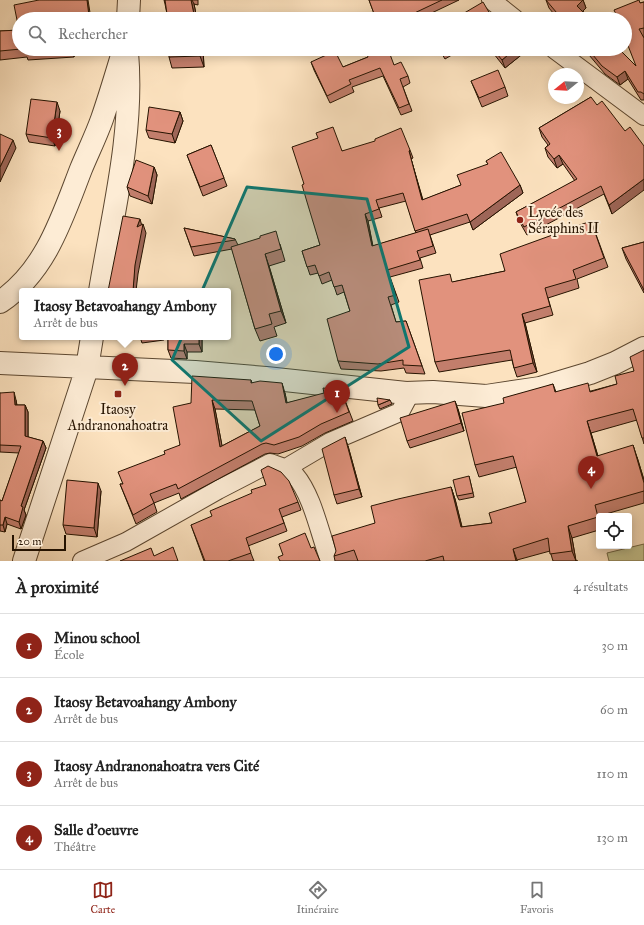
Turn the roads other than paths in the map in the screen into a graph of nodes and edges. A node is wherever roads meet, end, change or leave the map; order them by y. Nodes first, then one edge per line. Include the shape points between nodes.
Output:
1 (129, 0) edge
2 (491, 0) edge
3 (128, 12) edge
4 (506, 12) edge
5 (123, 56) edge
6 (126, 56) edge
7 (563, 56) edge
8 (644, 116) edge
9 (101, 288) edge
10 (0, 302) edge
11 (92, 340) edge
12 (644, 348) edge
13 (0, 363) edge
14 (87, 368) junction
15 (406, 393) junction
16 (286, 468) junction
17 (24, 561) edge
18 (82, 561) edge
19 (330, 561) edge

1 - 3 street
2 - 4 street
5 - 10 street via 102,118 51,244 20,285
6 - 9 street via 130,84 123,156
7 - 8 street
11 - 14 street
12 - 15 street via 590,373 540,388 486,396 433,392
13 - 14 street
14 - 15 street via 266,378
14 - 17 street
15 - 16 street via 408,397 400,412 330,442
16 - 18 street via 270,463 126,542
16 - 19 street via 294,474 306,493

